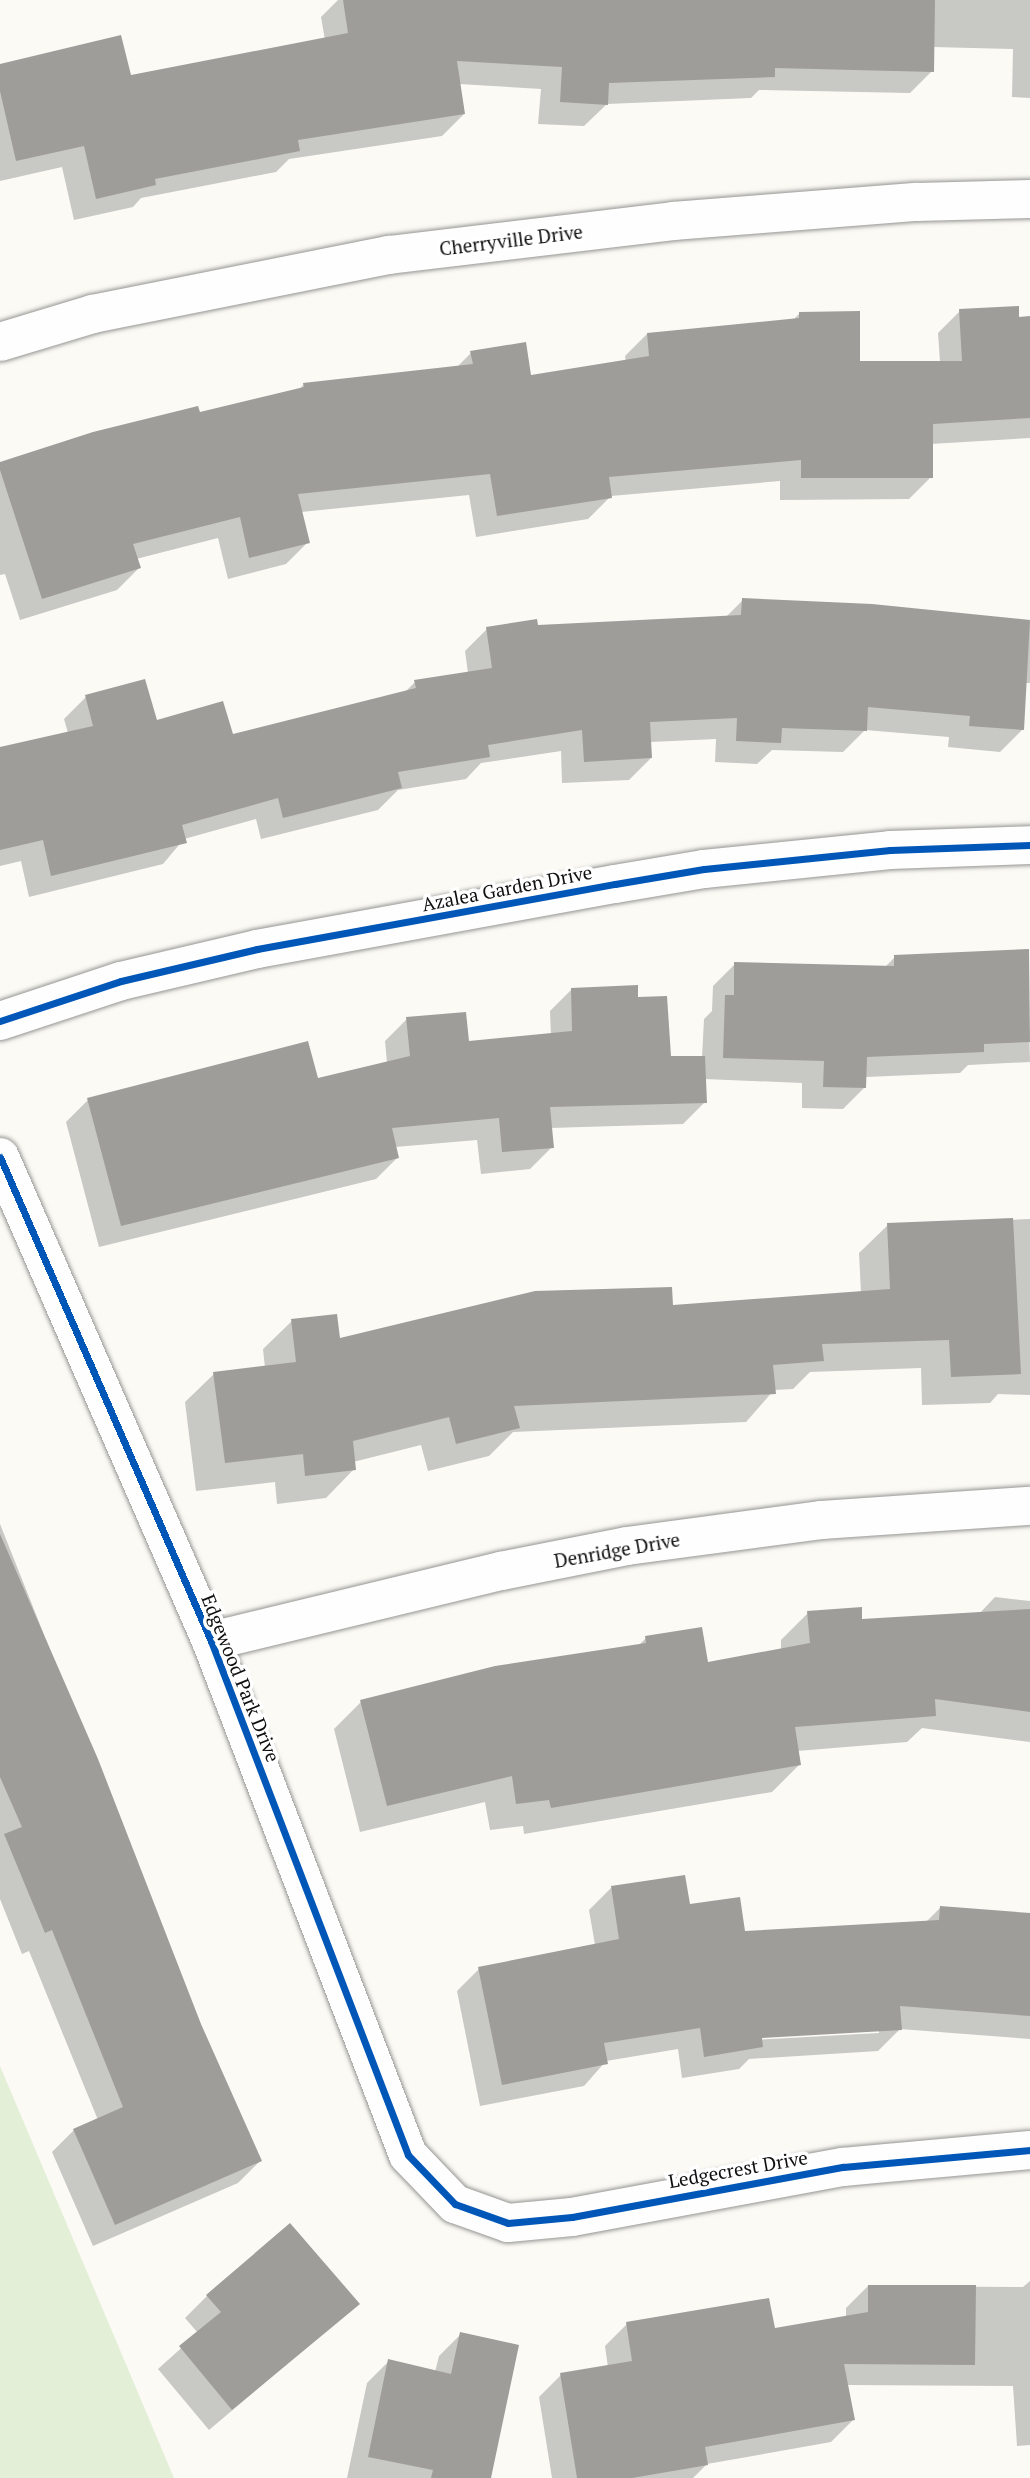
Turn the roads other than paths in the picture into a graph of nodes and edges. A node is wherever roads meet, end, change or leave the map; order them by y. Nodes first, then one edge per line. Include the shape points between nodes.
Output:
1 (1030, 199) edge
2 (0, 342) edge
3 (1030, 845) edge
4 (0, 1021) edge
5 (0, 1157) edge
6 (1030, 1506) edge
7 (211, 1641) junction
8 (1030, 2150) edge
9 (455, 2204) joint

1 - 2 street, Cherryville Drive via 917,202 673,221 389,255 93,314
3 - 4 street, Azalea Garden Drive via 890,850 641,879 257,949 121,981
5 - 7 street, Edgewood Park Drive
6 - 7 street, Denridge Drive via 822,1520 627,1546 501,1571
7 - 9 street, Edgewood Park Drive via 408,2155
8 - 9 street, Ledgecrest Drive via 843,2167 572,2217 508,2223

